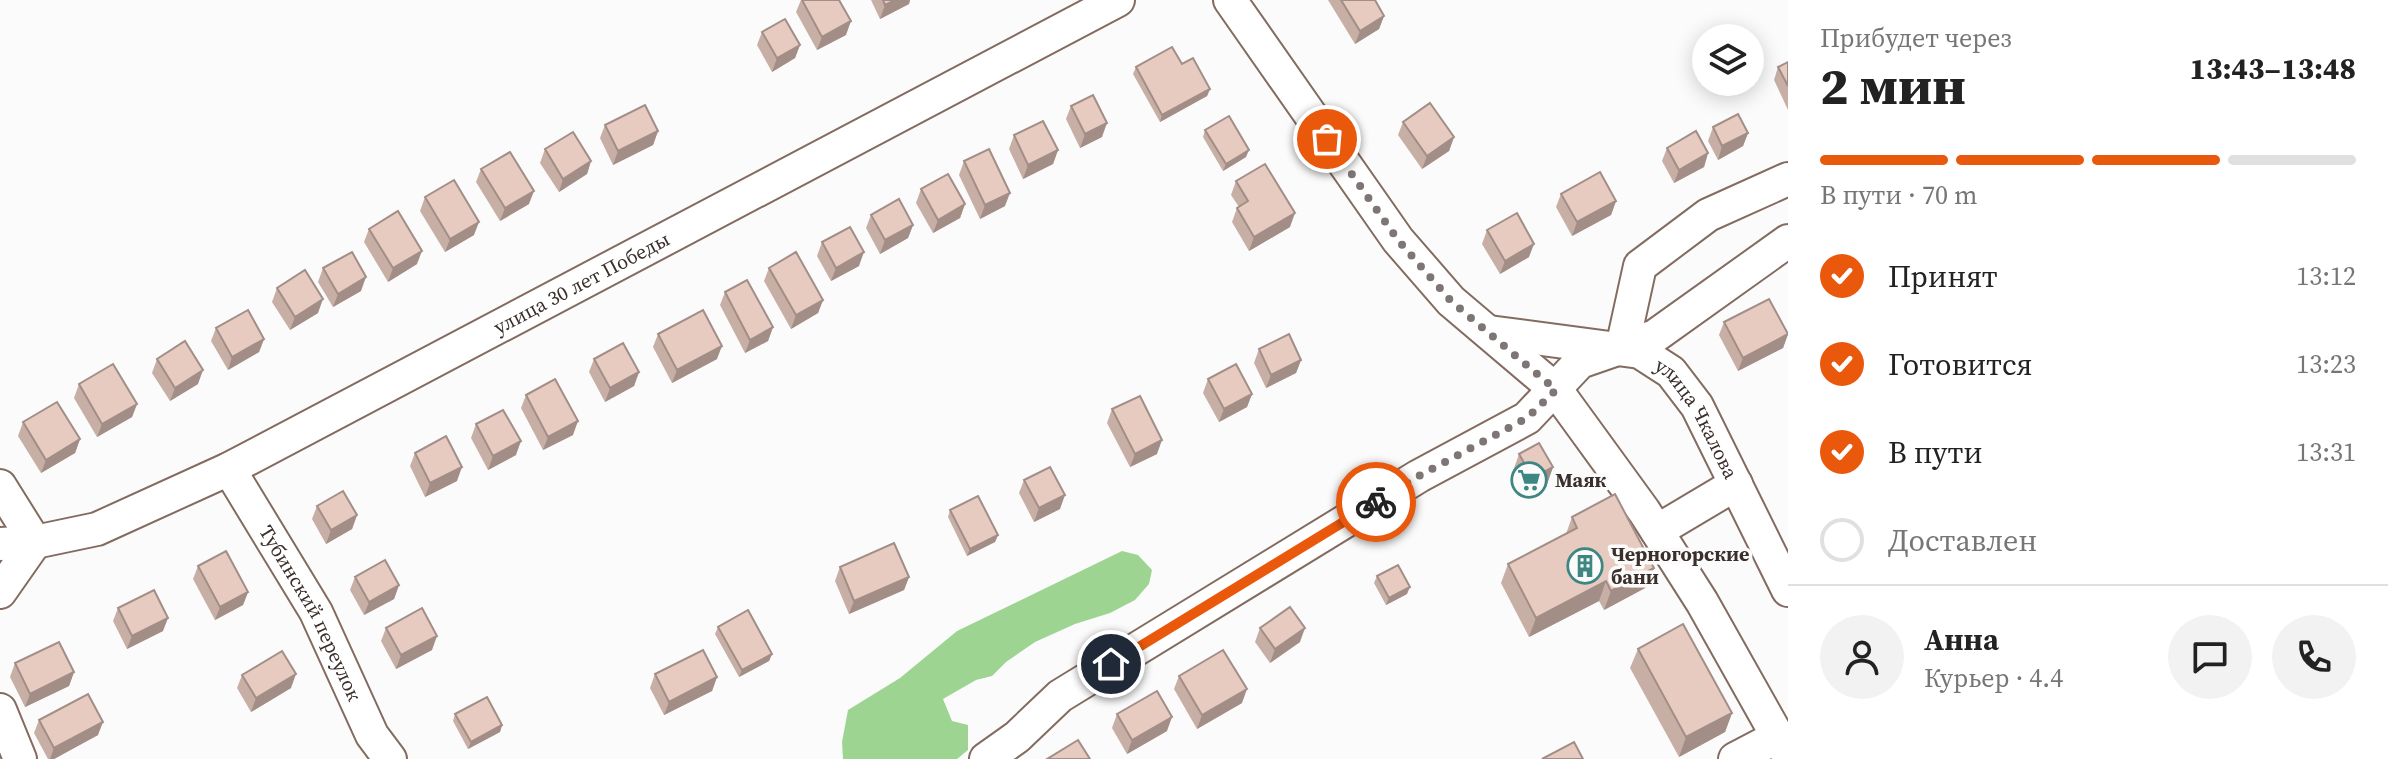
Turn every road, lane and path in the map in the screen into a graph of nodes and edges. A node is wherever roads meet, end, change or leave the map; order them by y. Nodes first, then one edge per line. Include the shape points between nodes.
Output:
1 (1118, 0) edge
2 (1230, 0) edge
3 (1788, 179) edge
4 (1788, 241) edge
5 (1489, 332) junction
6 (1622, 348) junction
7 (1556, 390) junction
8 (229, 469) junction
9 (1736, 484) junction
10 (0, 486) edge
11 (1657, 531) junction
12 (35, 542) junction
13 (0, 544) edge
14 (1788, 590) edge
15 (0, 592) edge
16 (0, 710) edge
17 (1782, 746) edge
18 (1015, 748) edge
19 (20, 759) edge
20 (390, 759) edge
21 (986, 759) edge
22 (1735, 759) edge

1 - 8 street, улица 30 лет Победы
2 - 5 street, улица Чкалова via 1398,240 1451,301
3 - 6 street via 1708,215 1640,266
4 - 6 street via 1655,336
5 - 6 street, улица Чкалова
5 - 7 street, улица Чкалова
6 - 7 street via 1580,362
6 - 9 street, улица Чкалова via 1640,352 1671,372 1697,406
7 - 11 street, улица Чкалова
7 - 18 street via 1527,418 1419,476 1060,696
8 - 12 street, улица 30 лет Победы via 97,529
8 - 20 street, Тубинский переулок via 316,612 372,735
9 - 11 street
9 - 14 street, улица Чкалова
10 - 12 street
11 - 17 street, улица Чкалова
12 - 13 street, улица 30 лет Победы
12 - 15 street
16 - 19 street
17 - 22 street
18 - 21 street

